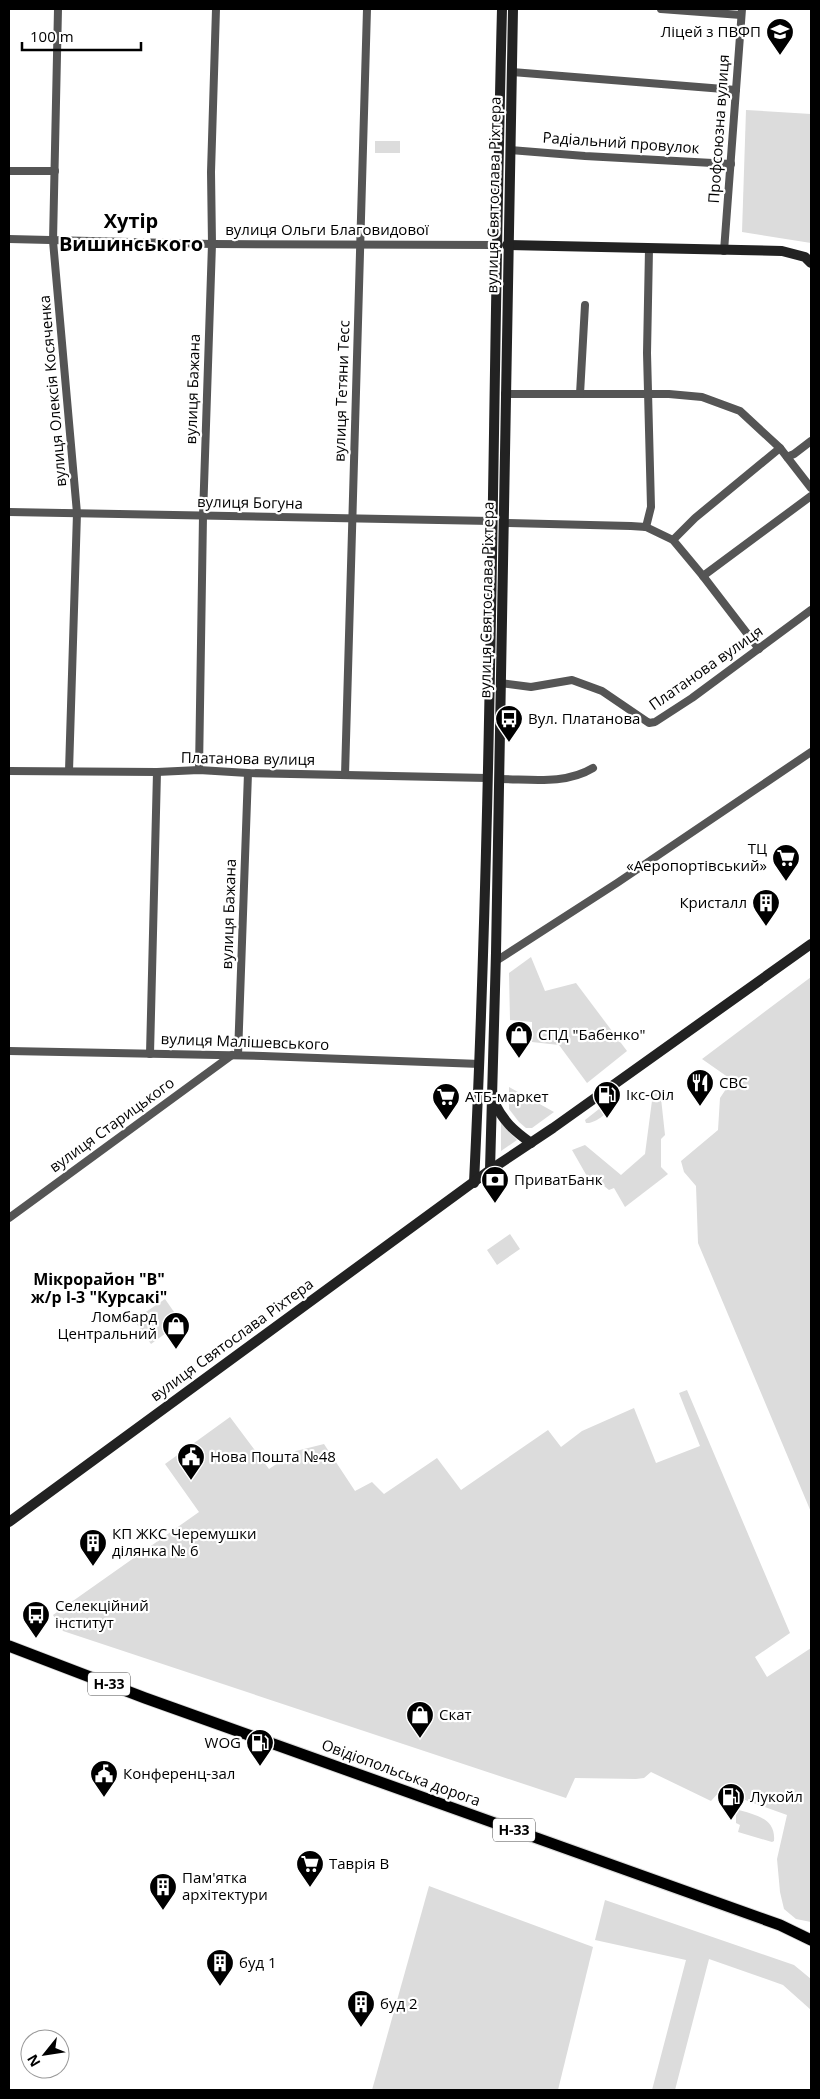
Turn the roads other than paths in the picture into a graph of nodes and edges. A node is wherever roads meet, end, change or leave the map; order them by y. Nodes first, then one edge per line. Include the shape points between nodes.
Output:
1 (58, 9) edge
2 (216, 9) edge
3 (367, 9) edge
4 (502, 9) edge
5 (513, 9) edge
6 (661, 9) edge
7 (742, 12) edge
8 (512, 72) junction
9 (736, 90) junction
10 (510, 150) junction
11 (731, 164) junction
12 (9, 171) edge
13 (55, 171) junction
14 (9, 239) edge
15 (53, 241) junction
16 (212, 244) junction
17 (360, 245) junction
18 (496, 245) junction
19 (508, 245) junction
20 (649, 249) junction
21 (724, 251) junction
22 (811, 263) edge
23 (585, 305) dead end
24 (505, 394) junction
25 (580, 394) junction
26 (647, 395) junction
27 (811, 441) edge
28 (780, 448) junction
29 (787, 456) junction
30 (811, 488) edge
31 (811, 496) edge
32 (9, 512) edge
33 (77, 513) junction
34 (203, 516) junction
35 (352, 518) junction
36 (492, 521) junction
37 (503, 523) junction
38 (646, 527) junction
39 (673, 540) junction
40 (703, 576) junction
41 (811, 610) edge
42 (759, 649) junction
43 (500, 683) junction
44 (811, 752) edge
45 (593, 768) dead end
46 (199, 770) junction
47 (9, 771) edge
48 (69, 772) junction
49 (157, 772) junction
50 (248, 773) junction
51 (345, 775) junction
52 (487, 778) junction
53 (499, 779) junction
54 (811, 944) edge
55 (496, 961) junction
56 (9, 1051) edge
57 (150, 1054) junction
58 (235, 1055) junction
59 (480, 1064) junction
60 (493, 1101) junction
61 (531, 1143) junction
62 (490, 1170) junction
63 (474, 1183) junction
64 (9, 1218) edge
65 (9, 1522) edge
66 (9, 1646) edge
67 (811, 1940) edge

1 - 13 street, вулиця Олексія Косяченка
2 - 16 street, вулиця Бажана
3 - 17 street, вулиця Тетяни Тесс
4 - 18 main road, вулиця Святослава Ріхтера
5 - 8 main road, вулиця Святослава Ріхтера
6 - 7 street
7 - 9 street, Профсоюзна вулиця
8 - 9 street
8 - 10 main road, вулиця Святослава Ріхтера
9 - 11 street, Профсоюзна вулиця
10 - 11 street, Радіальний провулок
10 - 19 main road, вулиця Святослава Ріхтера
11 - 21 street, Профсоюзна вулиця
12 - 13 street
13 - 15 street, вулиця Олексія Косяченка
14 - 15 street, вулиця Ольги Благовидової
15 - 16 street, вулиця Ольги Благовидової
15 - 33 street, вулиця Олексія Косяченка
16 - 17 street, вулиця Ольги Благовидової
16 - 34 street, вулиця Бажана
17 - 18 street, вулиця Ольги Благовидової
17 - 35 street, вулиця Тетяни Тесс
18 - 36 main road, вулиця Святослава Ріхтера
19 - 20 main road
19 - 24 main road, вулиця Святослава Ріхтера
20 - 21 main road
20 - 26 street
21 - 22 main road via 782,252 805,257
23 - 25 street
24 - 25 street
24 - 37 main road, вулиця Святослава Ріхтера
25 - 26 street
26 - 28 street via 702,397 740,411
26 - 38 street via 651,507
27 - 29 street
28 - 29 street
28 - 39 street
29 - 30 street
31 - 40 street
32 - 33 street, вулиця Богуна
33 - 34 street, вулиця Богуна
33 - 48 street, вулиця Олексія Косяченка
34 - 35 street, вулиця Богуна
34 - 46 street, вулиця Бажана
35 - 36 street, вулиця Богуна
35 - 51 street, вулиця Тетяни Тесс
36 - 52 main road, вулиця Святослава Ріхтера
37 - 38 street
37 - 43 main road, вулиця Святослава Ріхтера
38 - 39 street
39 - 40 street
40 - 42 street
41 - 42 street, Платанова вулиця
42 - 43 street, Платанова вулиця via 692,698 649,723 602,691 572,680 532,687
43 - 53 main road, вулиця Святослава Ріхтера
44 - 55 street
45 - 53 street via 581,776 565,779
46 - 49 street, Платанова вулиця
46 - 50 street, Платанова вулиця
47 - 48 street, Платанова вулиця
48 - 49 street, Платанова вулиця
49 - 57 street
50 - 51 street, Платанова вулиця
50 - 58 street, вулиця Бажана
51 - 52 street, Платанова вулиця
52 - 59 main road, вулиця Святослава Ріхтера
53 - 55 main road, вулиця Святослава Ріхтера
54 - 61 main road
55 - 60 main road, вулиця Святослава Ріхтера
56 - 57 street, вулиця Малішевського
57 - 58 street, вулиця Малішевського
58 - 59 street, вулиця Малішевського
58 - 64 street, вулиця Старицького
59 - 63 main road, вулиця Святослава Ріхтера
60 - 61 main road via 511,1129
60 - 62 main road, вулиця Святослава Ріхтера
61 - 62 main road
62 - 63 main road, вулиця Святослава Ріхтера
63 - 65 main road, вулиця Святослава Ріхтера
66 - 67 main road, Овідіопольська дорога / Н-33 via 154,1702 780,1925

